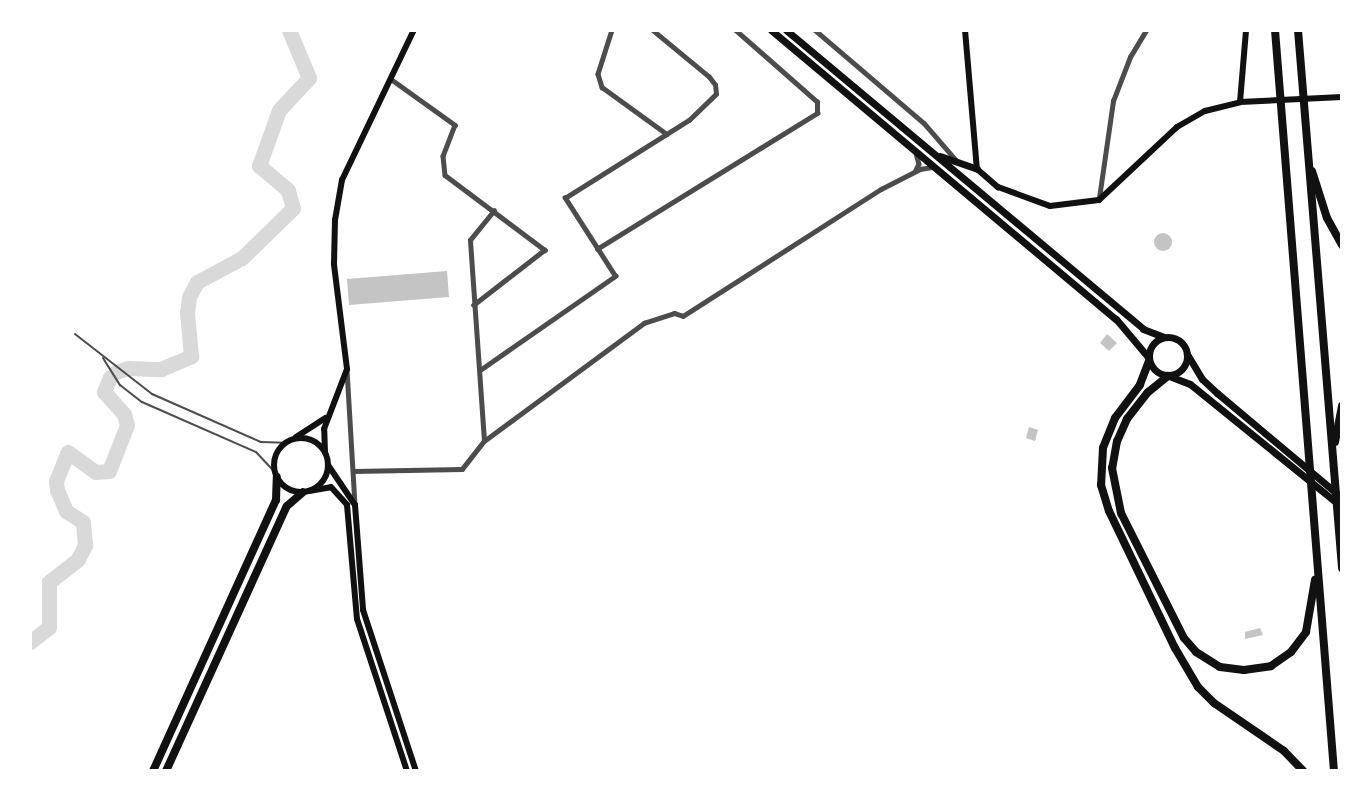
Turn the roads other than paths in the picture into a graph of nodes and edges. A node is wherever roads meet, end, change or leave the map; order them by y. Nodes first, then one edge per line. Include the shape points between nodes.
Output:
1 (414, 30) edge
2 (612, 30) edge
3 (652, 30) edge
4 (735, 30) edge
5 (771, 30) edge
6 (786, 30) edge
7 (815, 30) edge
8 (965, 30) edge
9 (1146, 30) edge
10 (1246, 30) edge
11 (1275, 30) edge
12 (1298, 30) edge
13 (391, 79) junction
14 (1342, 97) edge
15 (1240, 102) junction
16 (667, 134) junction
17 (916, 153) junction
18 (936, 155) junction
19 (956, 160) junction
20 (1308, 161) junction
21 (933, 167) junction
22 (977, 169) junction
23 (914, 172) junction
24 (1099, 200) junction
25 (494, 210) junction
26 (1342, 245) edge
27 (597, 249) junction
28 (474, 305) junction
29 (75, 334) dead end
30 (1164, 337) junction
31 (1187, 354) junction
32 (103, 358) junction
33 (1149, 359) junction
34 (347, 369) junction
35 (480, 370) junction
36 (1169, 376) junction
37 (1342, 406) edge
38 (327, 415) junction
39 (484, 441) junction
40 (286, 442) junction
41 (325, 452) junction
42 (1333, 456) junction
43 (328, 465) junction
44 (353, 471) junction
45 (276, 474) junction
46 (306, 491) junction
47 (1342, 498) edge
48 (355, 505) junction
49 (1342, 507) edge
50 (1317, 558) junction
51 (1342, 568) edge
52 (153, 771) edge
53 (166, 771) edge
54 (407, 771) edge
55 (416, 771) edge
56 (1303, 771) edge
57 (1334, 771) edge

1 - 13 main road
2 - 16 street via 598,74 602,87
3 - 16 street via 709,77 716,90 709,104
4 - 27 street via 817,102 817,113
5 - 17 main road
6 - 18 main road
7 - 19 street via 924,123
8 - 22 main road
9 - 24 street via 1130,57 1113,102
10 - 15 main road
11 - 50 highway
12 - 20 highway
13 - 25 street via 454,125 443,156 445,175
13 - 34 main road via 351,157 335,220 334,264
14 - 15 main road
15 - 24 main road via 1205,111 1177,127
16 - 27 street via 565,198
17 - 21 main road
17 - 23 street via 919,164
18 - 19 main road
18 - 30 main road via 1143,329
19 - 22 main road
20 - 26 highway via 1327,218
20 - 42 highway
21 - 23 street
21 - 33 main road via 1116,319
22 - 24 main road via 998,187 1038,204 1065,207
23 - 39 street via 881,189 683,316 674,313 644,323
25 - 28 street via 470,240
25 - 28 street via 545,250
27 - 35 street via 615,276
28 - 35 street
29 - 32 lane
30 - 31 main road via 1180,342
30 - 33 main road via 1152,344
31 - 36 main road via 1181,370
31 - 47 main road via 1212,388
32 - 40 lane via 152,394 261,442
32 - 45 lane via 110,373 136,398 256,452
33 - 36 main road via 1156,372
33 - 56 highway via 1140,384 1114,418 1103,448 1101,485 1109,511 1198,687 1214,703 1284,751
34 - 38 main road
34 - 44 street
35 - 39 street
36 - 49 main road via 1190,384
36 - 50 highway via 1148,392 1123,425 1113,453 1112,477 1121,513 1190,645 1211,663 1228,669 1258,669 1284,657 1299,643 1310,620
37 - 42 highway
38 - 40 main road via 310,431
38 - 41 main road
39 - 44 street via 462,469
40 - 41 main road via 304,438
40 - 45 main road via 275,457
41 - 43 main road
42 - 51 highway
43 - 46 main road via 324,478
43 - 48 main road
44 - 48 street
45 - 46 main road via 285,487
45 - 52 highway via 276,500
46 - 53 highway via 287,506
46 - 54 main road via 332,487 346,505 357,619
48 - 55 main road via 363,610
50 - 57 highway

